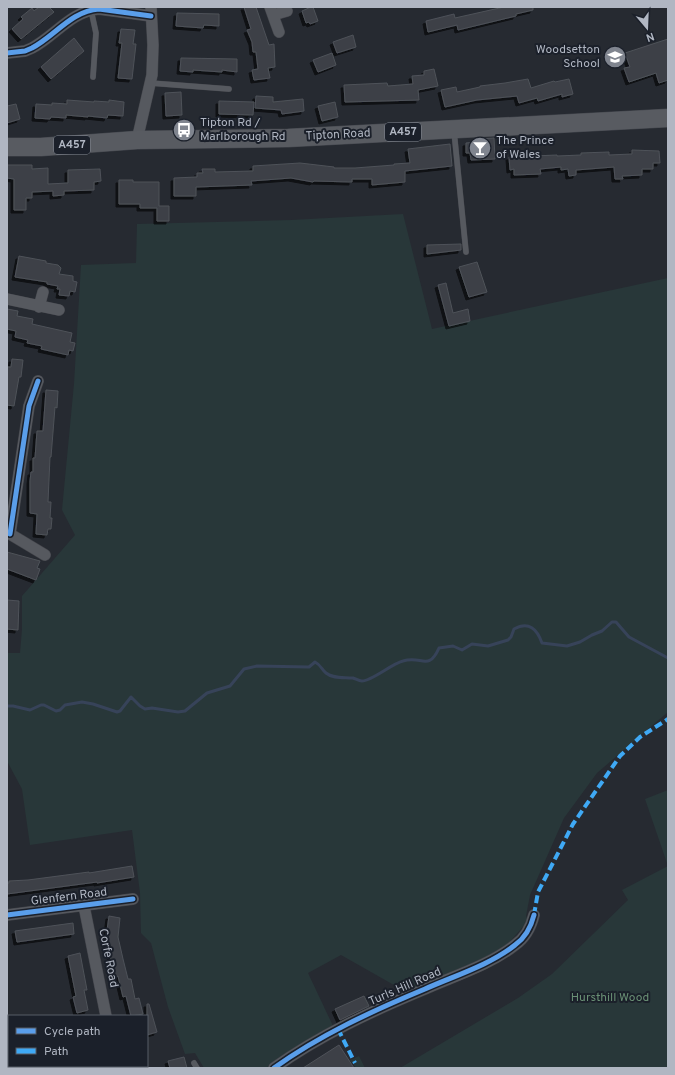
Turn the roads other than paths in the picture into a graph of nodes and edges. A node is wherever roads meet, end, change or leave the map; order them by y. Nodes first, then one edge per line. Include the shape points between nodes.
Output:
1 (91, 9) junction
2 (272, 11) edge
3 (287, 11) dead end
4 (151, 12) edge
5 (279, 32) dead end
6 (7, 52) edge
7 (93, 77) dead end
8 (150, 83) junction
9 (229, 89) dead end
10 (668, 118) edge
11 (454, 129) junction
12 (137, 140) junction
13 (7, 147) edge
14 (466, 252) dead end
15 (43, 292) dead end
16 (7, 299) edge
17 (39, 307) junction
18 (59, 310) dead end
19 (38, 381) dead end
20 (9, 534) edge
21 (46, 555) dead end
22 (132, 899) dead end
23 (84, 906) junction
24 (7, 915) edge
25 (534, 915) dead end
26 (106, 1015) edge
27 (274, 1068) edge

1 - 4 street
1 - 6 street via 70,20 36,46 25,51
1 - 7 lane via 96,33
2 - 3 street
2 - 5 street
4 - 8 street via 153,62
8 - 9 lane
8 - 12 street
10 - 11 main road, Tipton Road / A457
11 - 12 main road, Tipton Road / A457 via 288,138
11 - 14 lane
12 - 13 main road, Tipton Road / A457
15 - 17 street
16 - 17 street
17 - 18 street
19 - 20 street via 29,406
20 - 21 street
22 - 23 street, Glenfern Road
23 - 24 street, Glenfern Road
23 - 26 street, Corfe Road
25 - 27 street, Turls Hill Road via 523,939 494,959 338,1029 296,1052

